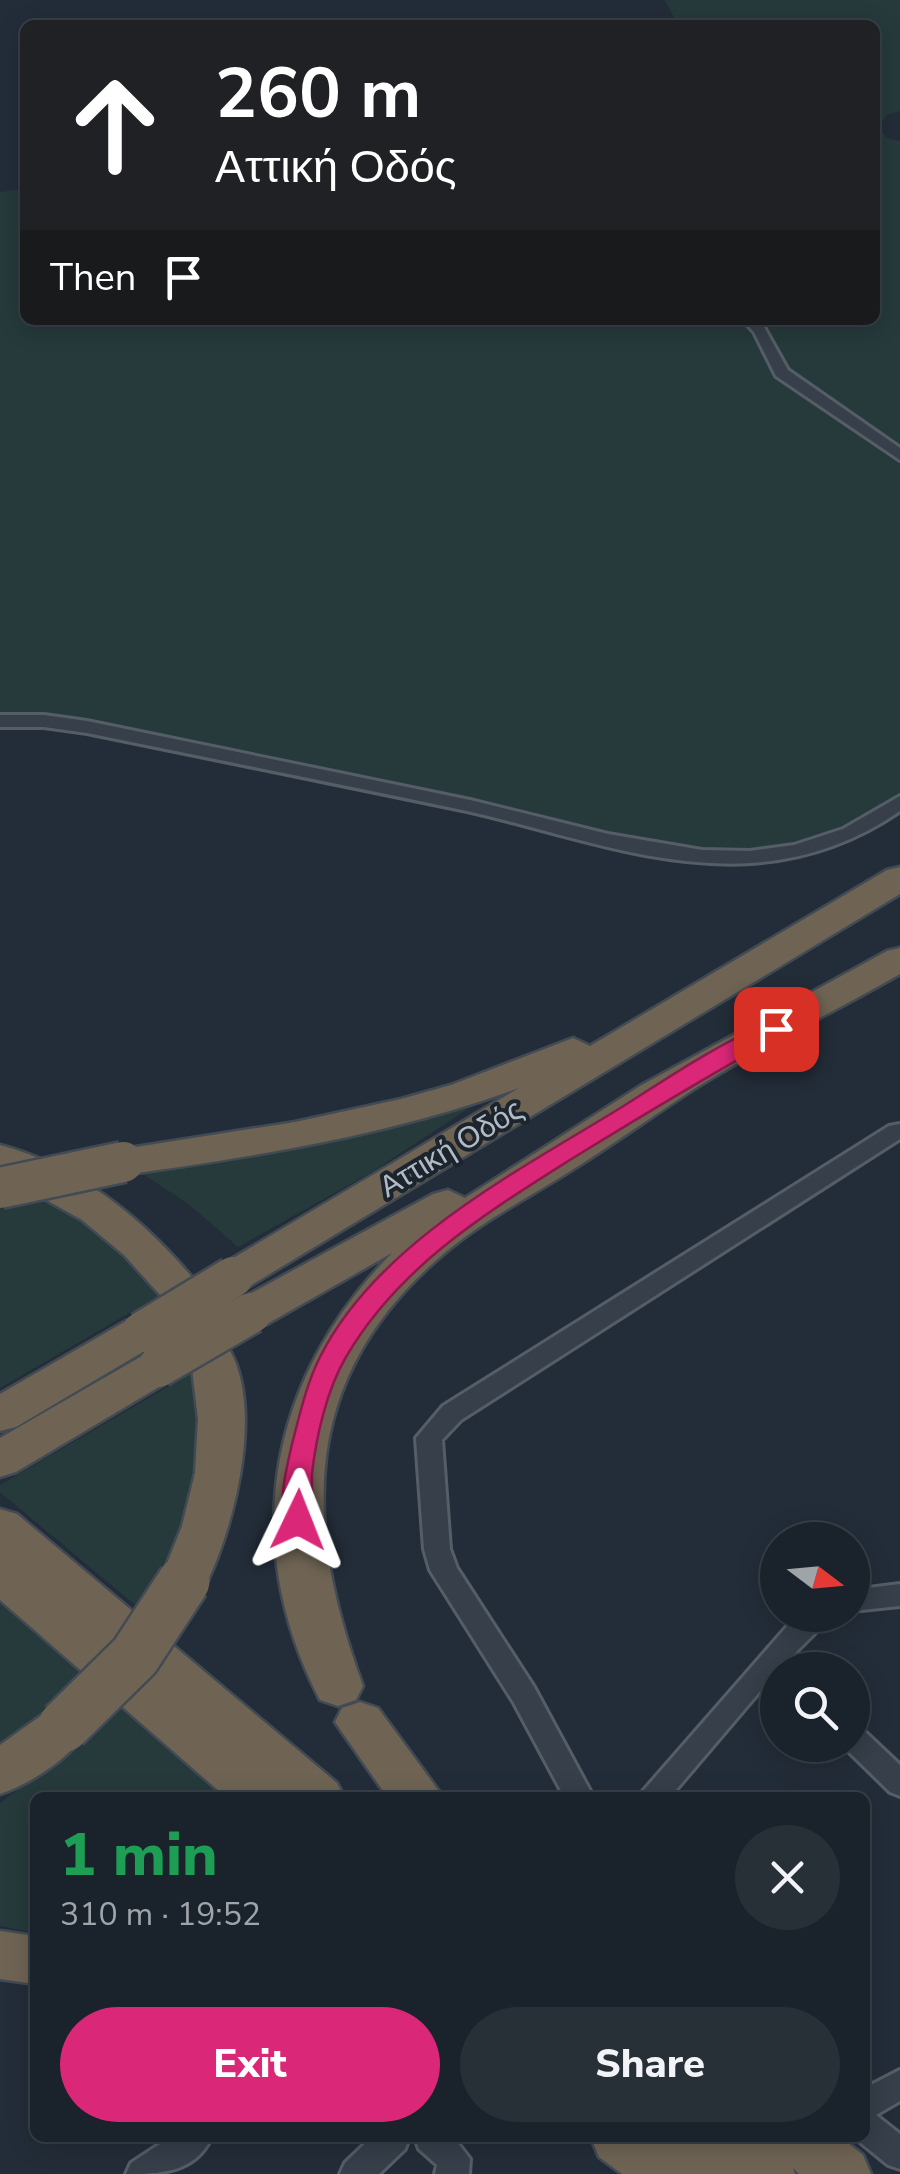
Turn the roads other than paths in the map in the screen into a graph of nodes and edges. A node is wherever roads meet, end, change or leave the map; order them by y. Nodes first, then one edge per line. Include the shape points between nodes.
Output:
1 (757, 325) edge
2 (900, 455) edge
3 (0, 721) edge
4 (900, 802) edge
5 (900, 878) edge
6 (900, 960) edge
7 (710, 994) junction
8 (677, 1083) junction
9 (898, 1131) dead end
10 (0, 1158) edge
11 (0, 1188) edge
12 (176, 1286) dead end
13 (242, 1295) junction
14 (213, 1360) dead end
15 (9, 1432) edge
16 (0, 1527) edge
17 (0, 1572) edge
18 (900, 1595) edge
19 (870, 1599) edge
20 (760, 1685) edge
21 (870, 1754) edge
22 (0, 1774) edge
23 (900, 1784) edge
24 (256, 1792) edge
25 (313, 1792) edge
26 (414, 1792) edge
27 (577, 1792) edge
28 (658, 1792) edge
29 (900, 2084) edge
30 (870, 2101) edge
31 (870, 2130) edge
32 (189, 2142) edge
33 (389, 2142) edge
34 (436, 2142) edge
35 (625, 2142) edge
36 (663, 2142) edge
37 (728, 2142) edge
38 (805, 2142) edge
39 (900, 2154) edge
40 (143, 2174) edge
41 (357, 2174) edge
42 (452, 2174) edge
43 (666, 2174) edge
44 (701, 2174) edge
45 (766, 2174) edge
46 (842, 2174) edge

1 - 2 street via 782,373
3 - 4 street via 74,723 692,855 762,855 828,842
5 - 7 highway, Αττική Οδός
6 - 8 highway, Αττική Οδός
7 - 11 highway, bridge via 632,1018 540,1066 431,1104 309,1134
7 - 13 highway, Αττική Οδός
8 - 13 highway, Αττική Οδός
8 - 26 highway via 445,1231 387,1282 334,1355 299,1472 301,1571 312,1618 349,1704
9 - 27 street via 452,1413 428,1438 444,1570
10 - 12 highway via 95,1208 140,1244
13 - 15 highway, Αττική Οδός, bridge
14 - 22 highway, bridge via 222,1416 218,1489 184,1581 136,1656 64,1726
16 - 25 highway
17 - 24 highway
18 - 19 street
20 - 28 street
21 - 23 street
29 - 30 street
31 - 39 street
32 - 40 street
33 - 41 street
34 - 42 street via 454,2158
35 - 43 highway
36 - 44 highway
37 - 45 highway
38 - 46 highway

